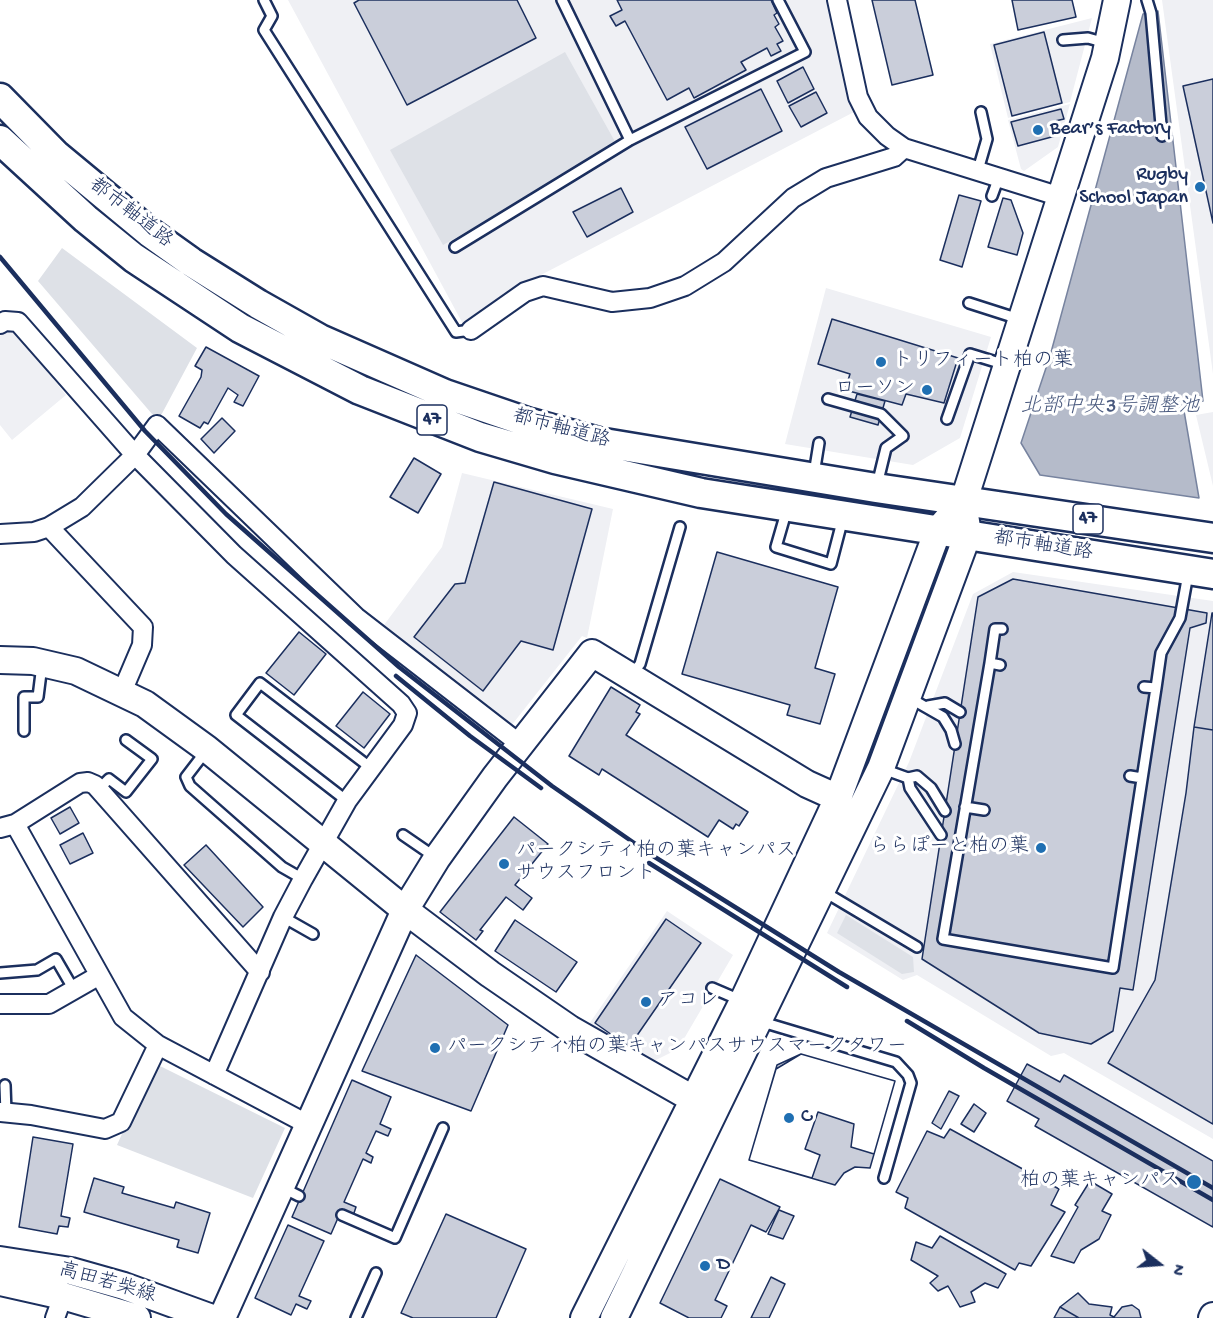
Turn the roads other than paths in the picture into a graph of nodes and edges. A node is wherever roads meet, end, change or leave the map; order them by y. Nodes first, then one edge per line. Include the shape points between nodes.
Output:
1 (264, 0) edge
2 (562, 0) edge
3 (777, 0) edge
4 (837, 0) edge
5 (1117, 0) edge
6 (1147, 0) edge
7 (1063, 40) dead end
8 (1109, 43) junction
9 (0, 98) edge
10 (981, 112) dead end
11 (1161, 136) dead end
12 (0, 140) edge
13 (630, 141) junction
14 (904, 148) junction
15 (978, 170) junction
16 (999, 177) junction
17 (992, 196) dead end
18 (1061, 197) junction
19 (455, 247) dead end
20 (969, 303) dead end
21 (1021, 320) junction
22 (0, 324) edge
23 (471, 330) joint
24 (1006, 365) junction
25 (828, 399) dead end
26 (947, 419) dead end
27 (819, 443) dead end
28 (135, 455) junction
29 (813, 478) junction
30 (876, 488) junction
31 (964, 500) junction
32 (787, 506) junction
33 (844, 515) junction
34 (50, 527) junction
35 (680, 527) dead end
36 (938, 530) junction
37 (0, 534) edge
38 (968, 534) junction
39 (1213, 538) edge
40 (1201, 572) edge
41 (1002, 630) dead end
42 (1150, 652) dead end
43 (1161, 653) junction
44 (0, 660) edge
45 (42, 663) junction
46 (631, 675) junction
47 (1144, 687) dead end
48 (1156, 688) junction
49 (122, 692) junction
50 (918, 702) junction
51 (982, 710) junction
52 (993, 711) dead end
53 (960, 712) dead end
54 (24, 731) dead end
55 (1137, 734) dead end
56 (1149, 736) junction
57 (126, 740) dead end
58 (520, 744) junction
59 (955, 744) dead end
60 (207, 749) junction
61 (371, 768) junction
62 (881, 768) junction
63 (1130, 776) dead end
64 (908, 778) junction
65 (1142, 778) junction
66 (99, 789) junction
67 (838, 798) junction
68 (347, 801) junction
69 (965, 807) junction
70 (984, 810) dead end
71 (945, 811) dead end
72 (7, 826) edge
73 (1123, 833) dead end
74 (404, 835) dead end
75 (1134, 835) junction
76 (941, 836) dead end
77 (323, 843) junction
78 (437, 858) junction
79 (303, 879) junction
80 (823, 891) junction
81 (405, 910) junction
82 (283, 917) junction
83 (313, 934) dead end
84 (917, 947) dead end
85 (260, 972) junction
86 (0, 973) edge
87 (98, 976) junction
88 (712, 988) dead end
89 (74, 990) junction
90 (743, 1001) junction
91 (0, 1004) edge
92 (759, 1021) junction
93 (158, 1046) junction
94 (214, 1075) junction
95 (6, 1085) dead end
96 (704, 1106) junction
97 (3, 1113) edge
98 (307, 1124) junction
99 (443, 1128) dead end
100 (884, 1178) dead end
101 (342, 1215) dead end
102 (0, 1260) edge
103 (376, 1273) dead end
104 (0, 1282) edge
105 (59, 1307) edge
106 (137, 1318) edge
107 (212, 1318) edge
108 (222, 1318) edge
109 (356, 1318) edge
110 (584, 1318) edge
111 (614, 1318) edge

1 - 23 lane via 272,16 264,30 456,332
2 - 13 lane
3 - 13 lane via 805,52
4 - 14 street via 858,97 868,117
5 - 8 street
6 - 11 lane
7 - 8 lane via 1088,38
8 - 18 street
9 - 29 main road, 都市軸道路 / 47 via 56,155 191,262 320,339 386,370 530,423 598,442
10 - 15 lane via 987,139
12 - 32 main road, 都市軸道路 / 47 via 134,258 240,328 360,390 480,437 555,459 701,493
13 - 19 lane
14 - 15 street
14 - 23 street via 894,157 826,178 793,198 724,262 685,286 650,298 612,302 543,286 525,292
15 - 16 street
16 - 17 lane
16 - 18 street
18 - 21 street
20 - 21 lane
21 - 24 street
22 - 28 street via 18,322
24 - 26 lane via 970,354
24 - 31 street
25 - 30 lane via 881,414 903,436 886,448
27 - 29 lane
28 - 34 street via 82,507
28 - 58 street via 157,425 356,617
28 - 61 street via 234,555 401,704 407,713 403,725
29 - 30 main road, 都市軸道路 / 47
30 - 31 main road, 都市軸道路 / 47
31 - 36 street
31 - 38 street
31 - 39 main road, 都市軸道路 / 47
32 - 33 main road, 都市軸道路 / 47
32 - 33 lane via 776,547 831,564
33 - 36 main road, 都市軸道路 / 47
34 - 37 street
34 - 49 street via 143,627 142,645
35 - 46 lane via 640,664
36 - 38 main road, 都市軸道路 / 47
36 - 67 street
38 - 40 main road, 都市軸道路 / 47
38 - 50 street
40 - 43 lane
41 - 51 lane via 995,628 995,664
42 - 43 lane
43 - 48 lane
44 - 45 street
45 - 49 street via 76,671
45 - 54 lane via 38,697 24,697
46 - 58 street via 592,653
46 - 67 street via 807,784
47 - 48 lane
48 - 56 lane
49 - 60 street via 146,704
50 - 53 lane via 945,703
50 - 59 lane via 943,717
50 - 62 street
51 - 52 lane
51 - 69 lane via 979,753
55 - 56 lane
56 - 65 lane
57 - 66 lane via 152,759 126,792 110,779
58 - 78 street
60 - 77 street
60 - 79 lane via 186,777 190,786 282,867
61 - 68 street
61 - 68 lane via 260,683 236,716
62 - 64 lane
62 - 80 street
63 - 65 lane
64 - 71 lane via 917,776 931,788
64 - 76 lane via 910,788
65 - 75 lane
66 - 72 street via 88,782 80,783
66 - 85 street
67 - 90 street
68 - 77 street
69 - 70 lane
69 - 75 lane via 943,939 1113,968
72 - 87 street
73 - 75 lane
74 - 78 lane
77 - 79 street
77 - 81 street
78 - 81 street
79 - 82 street
80 - 84 lane
80 - 92 street
81 - 96 street via 570,1029
81 - 98 street
82 - 83 lane
82 - 85 street
85 - 94 street
86 - 89 lane via 37,970 56,959
87 - 89 street
87 - 93 street via 123,1017
88 - 90 lane
89 - 91 street via 49,1004
90 - 96 street
92 - 96 street
92 - 100 lane via 896,1062 908,1075 911,1083
93 - 94 street
93 - 97 street via 121,1122 105,1129
94 - 98 street
95 - 97 lane
96 - 110 street
96 - 111 street
98 - 108 street via 290,1192
99 - 101 lane via 395,1238
102 - 107 street, 高田若柴線 via 92,1277
103 - 109 lane
104 - 105 street, 高田若柴線
105 - 106 street, 高田若柴線

